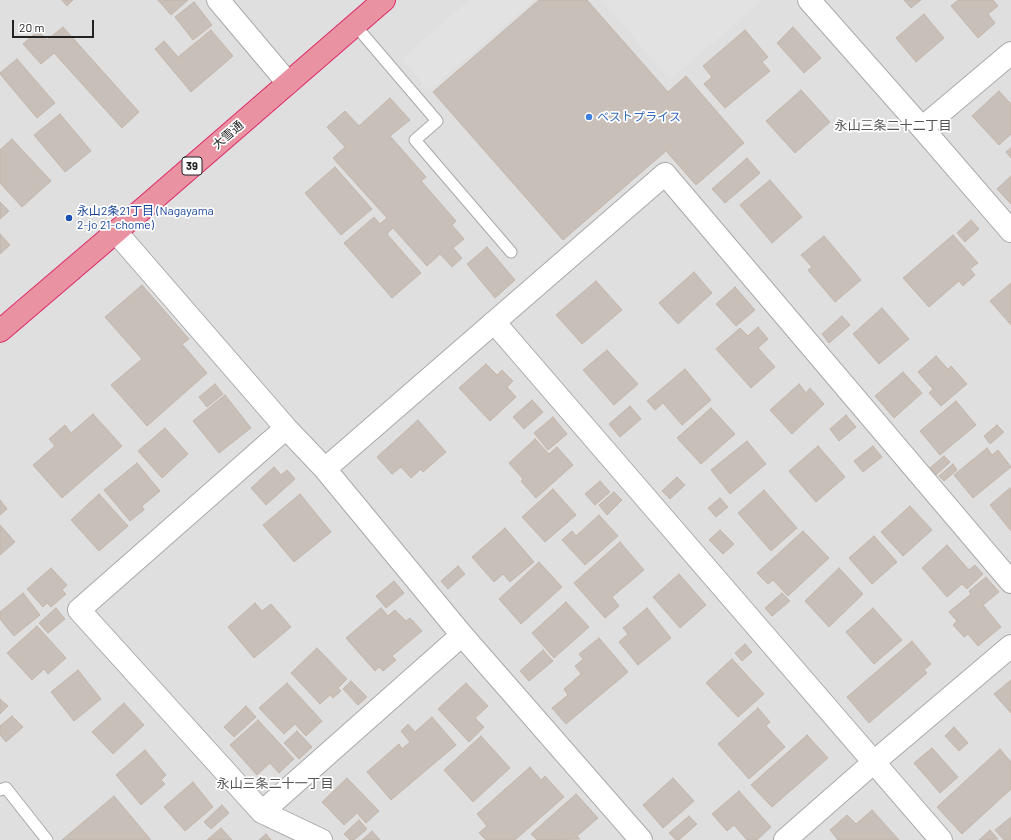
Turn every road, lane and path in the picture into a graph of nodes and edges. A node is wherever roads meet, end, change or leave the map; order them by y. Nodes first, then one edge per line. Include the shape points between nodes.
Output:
1 (218, 0) edge
2 (384, 0) edge
3 (818, 3) edge
4 (355, 25) junction
5 (1011, 53) edge
6 (288, 83) junction
7 (922, 128) junction
8 (1011, 231) edge
9 (116, 232) junction
10 (511, 252) dead end
11 (494, 322) junction
12 (0, 331) edge
13 (286, 428) junction
14 (325, 469) junction
15 (1011, 582) edge
16 (462, 635) junction
17 (1011, 646) edge
18 (874, 762) junction
19 (0, 790) edge
20 (262, 812) junction
21 (47, 840) edge
22 (321, 840) edge
23 (641, 840) edge
24 (785, 840) edge
25 (941, 840) edge

1 - 6 street
2 - 4 highway, 大雪通 / 39
3 - 7 street
4 - 6 highway, 大雪通 / 39
4 - 10 lane via 438,121 415,140
5 - 7 street
6 - 9 highway, 大雪通 / 39
7 - 8 street
9 - 12 highway, 大雪通 / 39
9 - 13 street
11 - 14 street
11 - 15 street via 665,174
11 - 18 street
13 - 14 street
13 - 20 street via 79,610
14 - 16 street
16 - 20 street
16 - 23 street
17 - 18 street
18 - 24 street
18 - 25 street
19 - 21 lane via 6,788
20 - 22 street

